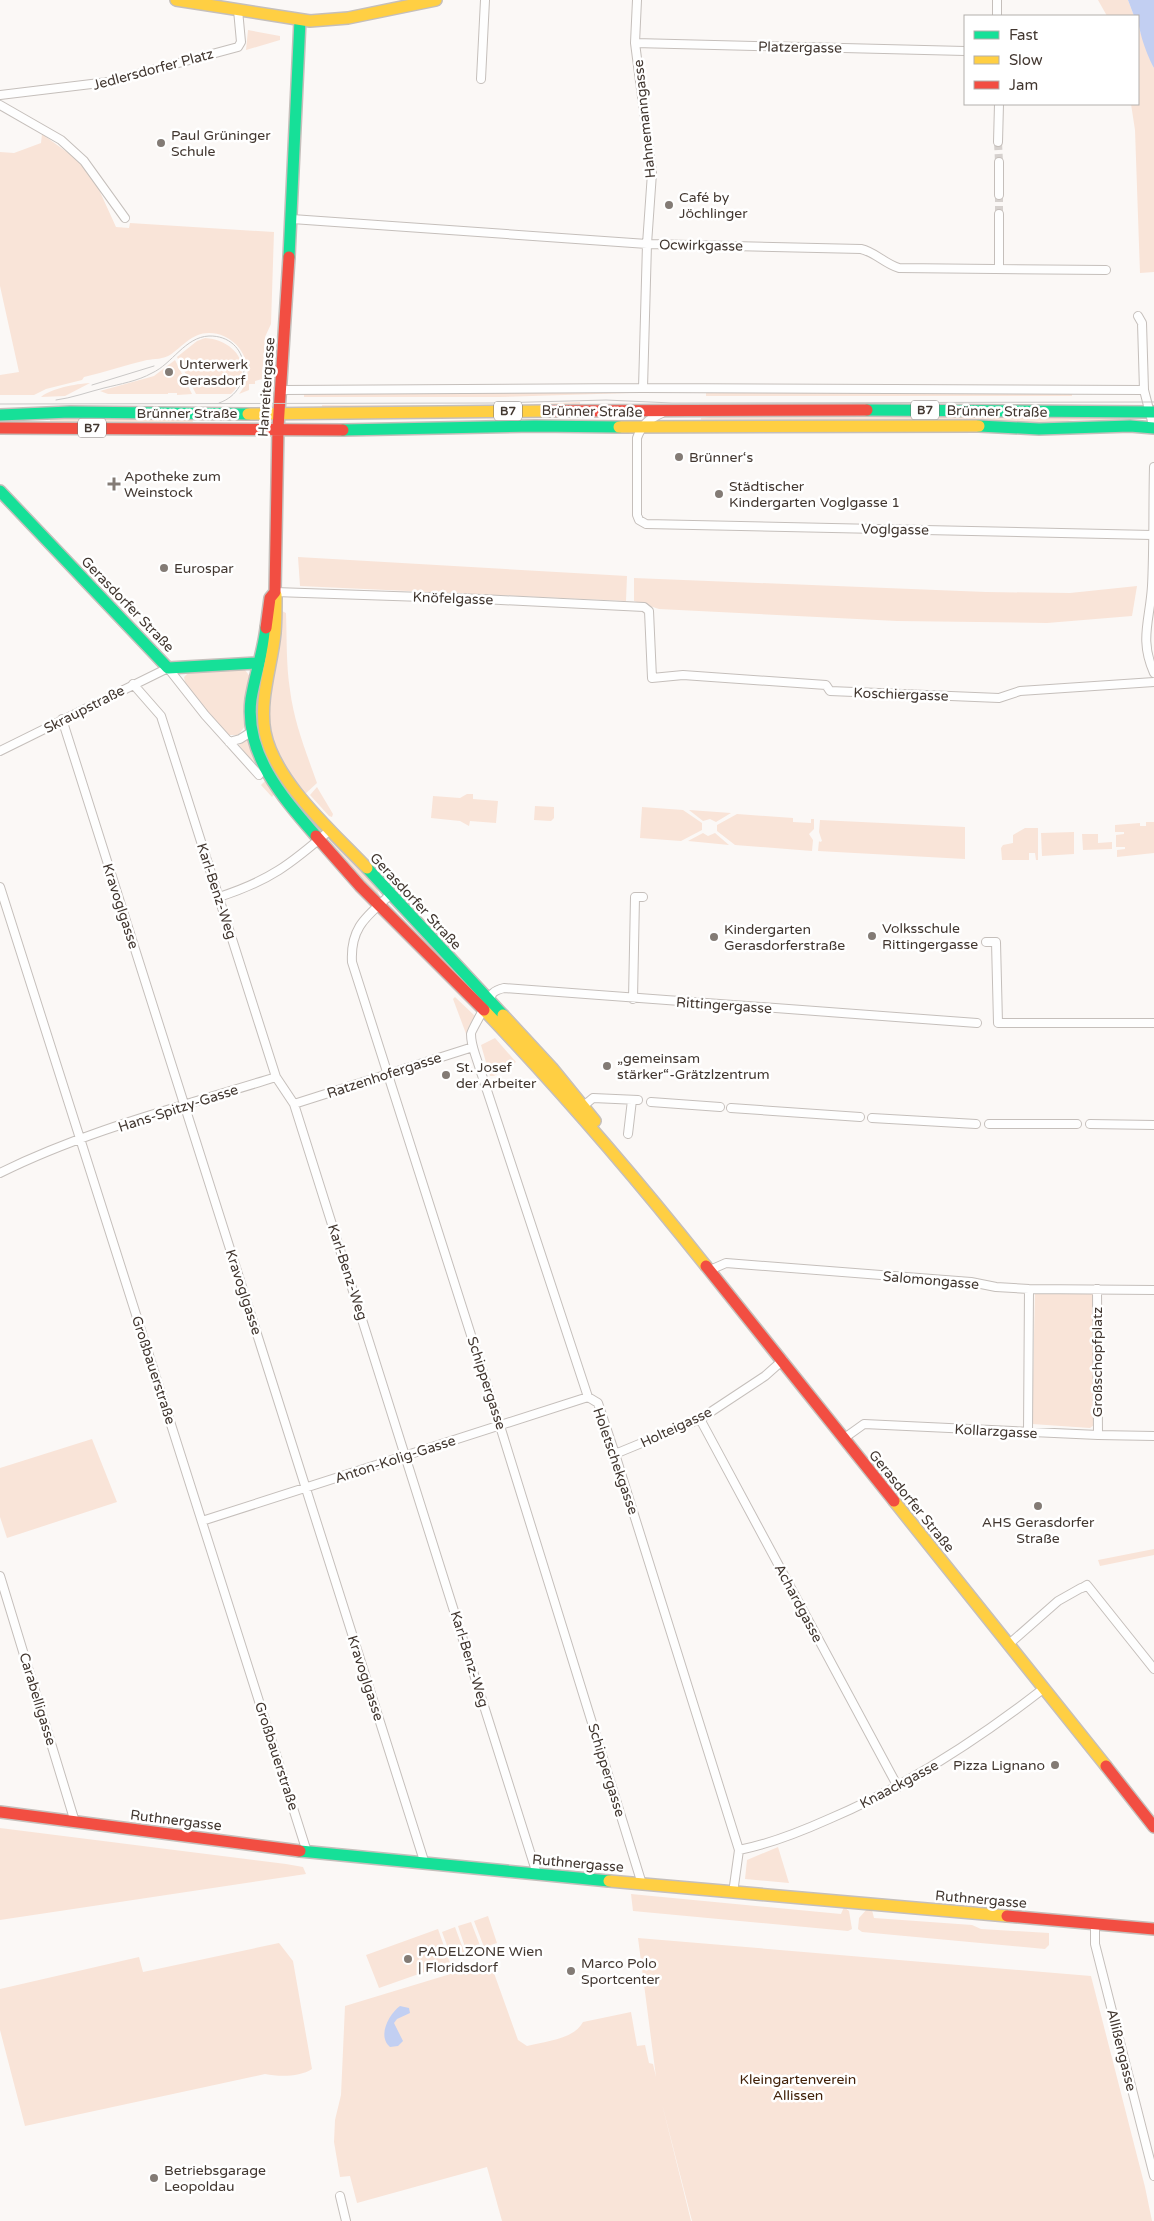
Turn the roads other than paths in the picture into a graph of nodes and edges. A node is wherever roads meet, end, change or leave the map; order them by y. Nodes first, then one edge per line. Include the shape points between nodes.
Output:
1 (176, 0) edge
2 (436, 0) edge
3 (485, 0) edge
4 (637, 0) edge
5 (997, 0) edge
6 (238, 10) junction
7 (997, 15) edge
8 (300, 20) junction
9 (635, 43) junction
10 (964, 51) edge
11 (481, 78) dead end
12 (0, 95) edge
13 (0, 105) edge
14 (999, 105) edge
15 (998, 142) tunnel mouth
16 (999, 162) tunnel mouth
17 (999, 195) tunnel mouth
18 (999, 214) tunnel mouth
19 (125, 218) dead end
20 (292, 219) junction
21 (647, 244) junction
22 (1000, 267) junction
23 (1106, 270) dead end
24 (1138, 316) dead end
25 (643, 388) junction
26 (282, 390) junction
27 (1144, 390) junction
28 (665, 412) junction
29 (1152, 412) edge
30 (280, 413) junction
31 (0, 415) edge
32 (0, 428) edge
33 (278, 428) junction
34 (641, 428) junction
35 (1154, 428) edge
36 (1154, 466) edge
37 (0, 491) edge
38 (1152, 535) junction
39 (275, 592) junction
40 (258, 662) junction
41 (168, 668) junction
42 (1154, 673) edge
43 (652, 678) joint
44 (1154, 682) edge
45 (133, 684) junction
46 (62, 720) junction
47 (265, 731) junction
48 (251, 732) junction
49 (229, 742) junction
50 (0, 751) edge
51 (259, 775) dead end
52 (330, 830) junction
53 (319, 840) junction
54 (0, 887) edge
55 (390, 895) junction
56 (219, 896) junction
57 (644, 897) dead end
58 (380, 904) junction
59 (986, 942) dead end
60 (633, 999) junction
61 (486, 1006) junction
62 (977, 1023) dead end
63 (1154, 1023) edge
64 (473, 1047) junction
65 (388, 1074) junction
66 (276, 1077) junction
67 (651, 1102) dead end
68 (294, 1104) junction
69 (185, 1106) junction
70 (720, 1107) dead end
71 (581, 1108) junction
72 (731, 1108) dead end
73 (860, 1117) dead end
74 (872, 1118) dead end
75 (976, 1124) dead end
76 (989, 1124) dead end
77 (1077, 1124) dead end
78 (1090, 1124) dead end
79 (1154, 1125) edge
80 (628, 1134) dead end
81 (80, 1139) junction
82 (0, 1173) edge
83 (710, 1270) junction
84 (1029, 1289) junction
85 (1097, 1289) junction
86 (1154, 1290) edge
87 (783, 1360) junction
88 (588, 1397) junction
89 (700, 1419) junction
90 (500, 1426) junction
91 (1028, 1432) junction
92 (1098, 1435) junction
93 (1154, 1436) edge
94 (843, 1439) junction
95 (615, 1454) junction
96 (406, 1456) junction
97 (306, 1488) junction
98 (202, 1521) junction
99 (0, 1576) edge
100 (1008, 1645) junction
101 (1154, 1669) edge
102 (1043, 1689) junction
103 (898, 1787) junction
104 (0, 1812) edge
105 (75, 1822) junction
106 (1154, 1827) edge
107 (739, 1850) junction
108 (307, 1852) junction
109 (425, 1864) junction
110 (537, 1874) junction
111 (642, 1884) junction
112 (733, 1893) junction
113 (1095, 1924) junction
114 (1154, 1929) edge
115 (1154, 2176) edge
116 (340, 2196) dead end
117 (346, 2221) edge

1 - 6 main road
2 - 8 main road via 348,18
3 - 11 street
4 - 9 street, Hahnemanngasse
5 - 7 street
6 - 8 main road
6 - 12 street, Jedlersdorfer Platz via 241,42 238,47 99,84
8 - 20 main road, Hanreitergasse
9 - 10 street, Platzergasse
9 - 21 street, Hahnemanngasse via 652,173
13 - 19 street via 61,140 84,161
14 - 15 street
16 - 17 street
18 - 22 street
20 - 21 street, Ocwirkgasse
20 - 26 main road, Hanreitergasse
21 - 22 street, Ocwirkgasse via 860,249 899,268
21 - 25 street, Hahnemanngasse
22 - 23 street, Ocwirkgasse
24 - 27 street via 1142,323
25 - 26 street, Brünner Straße
25 - 27 street, Brünner Straße
26 - 30 main road, Hanreitergasse
27 - 29 street
28 - 29 main road, Brünner Straße / B7
28 - 30 main road, Brünner Straße / B7
28 - 34 street via 652,417
29 - 35 street
30 - 31 main road, Brünner Straße / B7
30 - 33 main road, Hanreitergasse
32 - 33 main road, Brünner Straße / B7
33 - 34 main road, Brünner Straße / B7
33 - 39 main road, Hanreitergasse
34 - 35 main road, Brünner Straße / B7 via 954,425
34 - 38 street, Voglgasse via 637,438 637,515 646,524
36 - 38 street
37 - 41 main road, Gerasdorfer Straße
38 - 42 street via 1152,587 1145,640 1147,658
39 - 40 main road, Hanreitergasse via 270,598 264,647
39 - 43 street, Knöfelgasse via 644,606 649,612
39 - 47 main road, Gerasdorfer Straße via 275,633 265,705
40 - 41 main road
40 - 47 main road via 264,673 260,706
40 - 48 main road, Gerasdorfer Straße via 251,701
41 - 45 street, Skraupstraße
41 - 49 street, Gerasdorfer Straße
43 - 44 street, Koschiergasse via 682,675 826,684 830,691 999,698 1020,690
45 - 46 street, Skraupstraße
45 - 56 street, Karl-Benz-Weg via 162,716
46 - 50 street, Skraupstraße
46 - 69 street, Kravoglgasse
47 - 52 main road, Gerasdorfer Straße via 274,760 287,782
48 - 49 street
48 - 53 main road, Gerasdorfer Straße via 262,762 282,797
49 - 51 street, Gerasdorfer Straße
52 - 53 street
52 - 55 main road, Gerasdorfer Straße
53 - 56 street via 271,876 247,888
53 - 58 main road, Gerasdorfer Straße
54 - 81 street, Großbauerstraße
55 - 58 street, Schippergasse
55 - 61 main road, Gerasdorfer Straße
56 - 66 street, Karl-Benz-Weg
57 - 60 street via 635,897
58 - 61 main road, Gerasdorfer Straße
58 - 65 street, Schippergasse via 358,927 353,938 352,956
59 - 63 street via 996,942 998,1023
60 - 61 street, Rittingergasse via 504,988 495,990
60 - 62 street, Rittingergasse
61 - 64 street, Holetschekgasse via 473,1027
61 - 71 main road, Gerasdorfer Straße
64 - 65 street, Ratzenhofergasse
64 - 88 street, Holetschekgasse
65 - 68 street, Ratzenhofergasse
65 - 90 street, Schippergasse
66 - 68 street, Karl-Benz-Weg
66 - 69 street, Hans-Spitzy-Gasse
67 - 70 street
68 - 96 street, Karl-Benz-Weg
69 - 81 street, Hans-Spitzy-Gasse
69 - 97 street, Kravoglgasse
71 - 80 street via 592,1098 635,1100
71 - 83 main road, Gerasdorfer Straße
72 - 73 street
74 - 75 street
76 - 77 street
78 - 79 street
81 - 82 street, Hans-Spitzy-Gasse
81 - 98 street, Großbauerstraße
83 - 84 street, Salomongasse via 726,1263
83 - 87 main road, Gerasdorfer Straße
84 - 85 street, Salomongasse
84 - 91 street
85 - 86 street, Salomongasse
85 - 92 street, Großschopfplatz
87 - 89 street, Holteigasse
87 - 94 main road, Gerasdorfer Straße
88 - 90 street, Anton-Kolig-Gasse
88 - 95 street, Holetschekgasse via 598,1403
89 - 95 street, Holteigasse
89 - 103 street, Achardgasse
90 - 96 street, Anton-Kolig-Gasse
90 - 111 street, Schippergasse
91 - 92 street, Kollarzgasse
91 - 94 street, Kollarzgasse via 864,1424
92 - 93 street, Kollarzgasse
94 - 100 main road, Gerasdorfer Straße
95 - 107 street, Holetschekgasse
96 - 97 street, Anton-Kolig-Gasse
96 - 110 street, Karl-Benz-Weg
97 - 98 street, Anton-Kolig-Gasse
97 - 109 street, Kravoglgasse
98 - 108 street, Großbauerstraße
99 - 105 street, Carabelligasse
100 - 101 street via 1058,1601 1087,1585
100 - 102 main road, Gerasdorfer Straße
102 - 103 street, Knaackgasse via 958,1751
102 - 106 main road, Gerasdorfer Straße
103 - 107 street, Knaackgasse via 806,1829
104 - 105 main road, Ruthnergasse
105 - 108 main road, Ruthnergasse
107 - 112 street, Holetschekgasse
108 - 109 main road, Ruthnergasse
109 - 110 main road, Ruthnergasse
110 - 111 main road, Ruthnergasse
111 - 112 main road, Ruthnergasse
112 - 113 main road, Ruthnergasse
113 - 114 main road, Ruthnergasse
113 - 115 street, Allißengasse via 1095,1944
116 - 117 street

